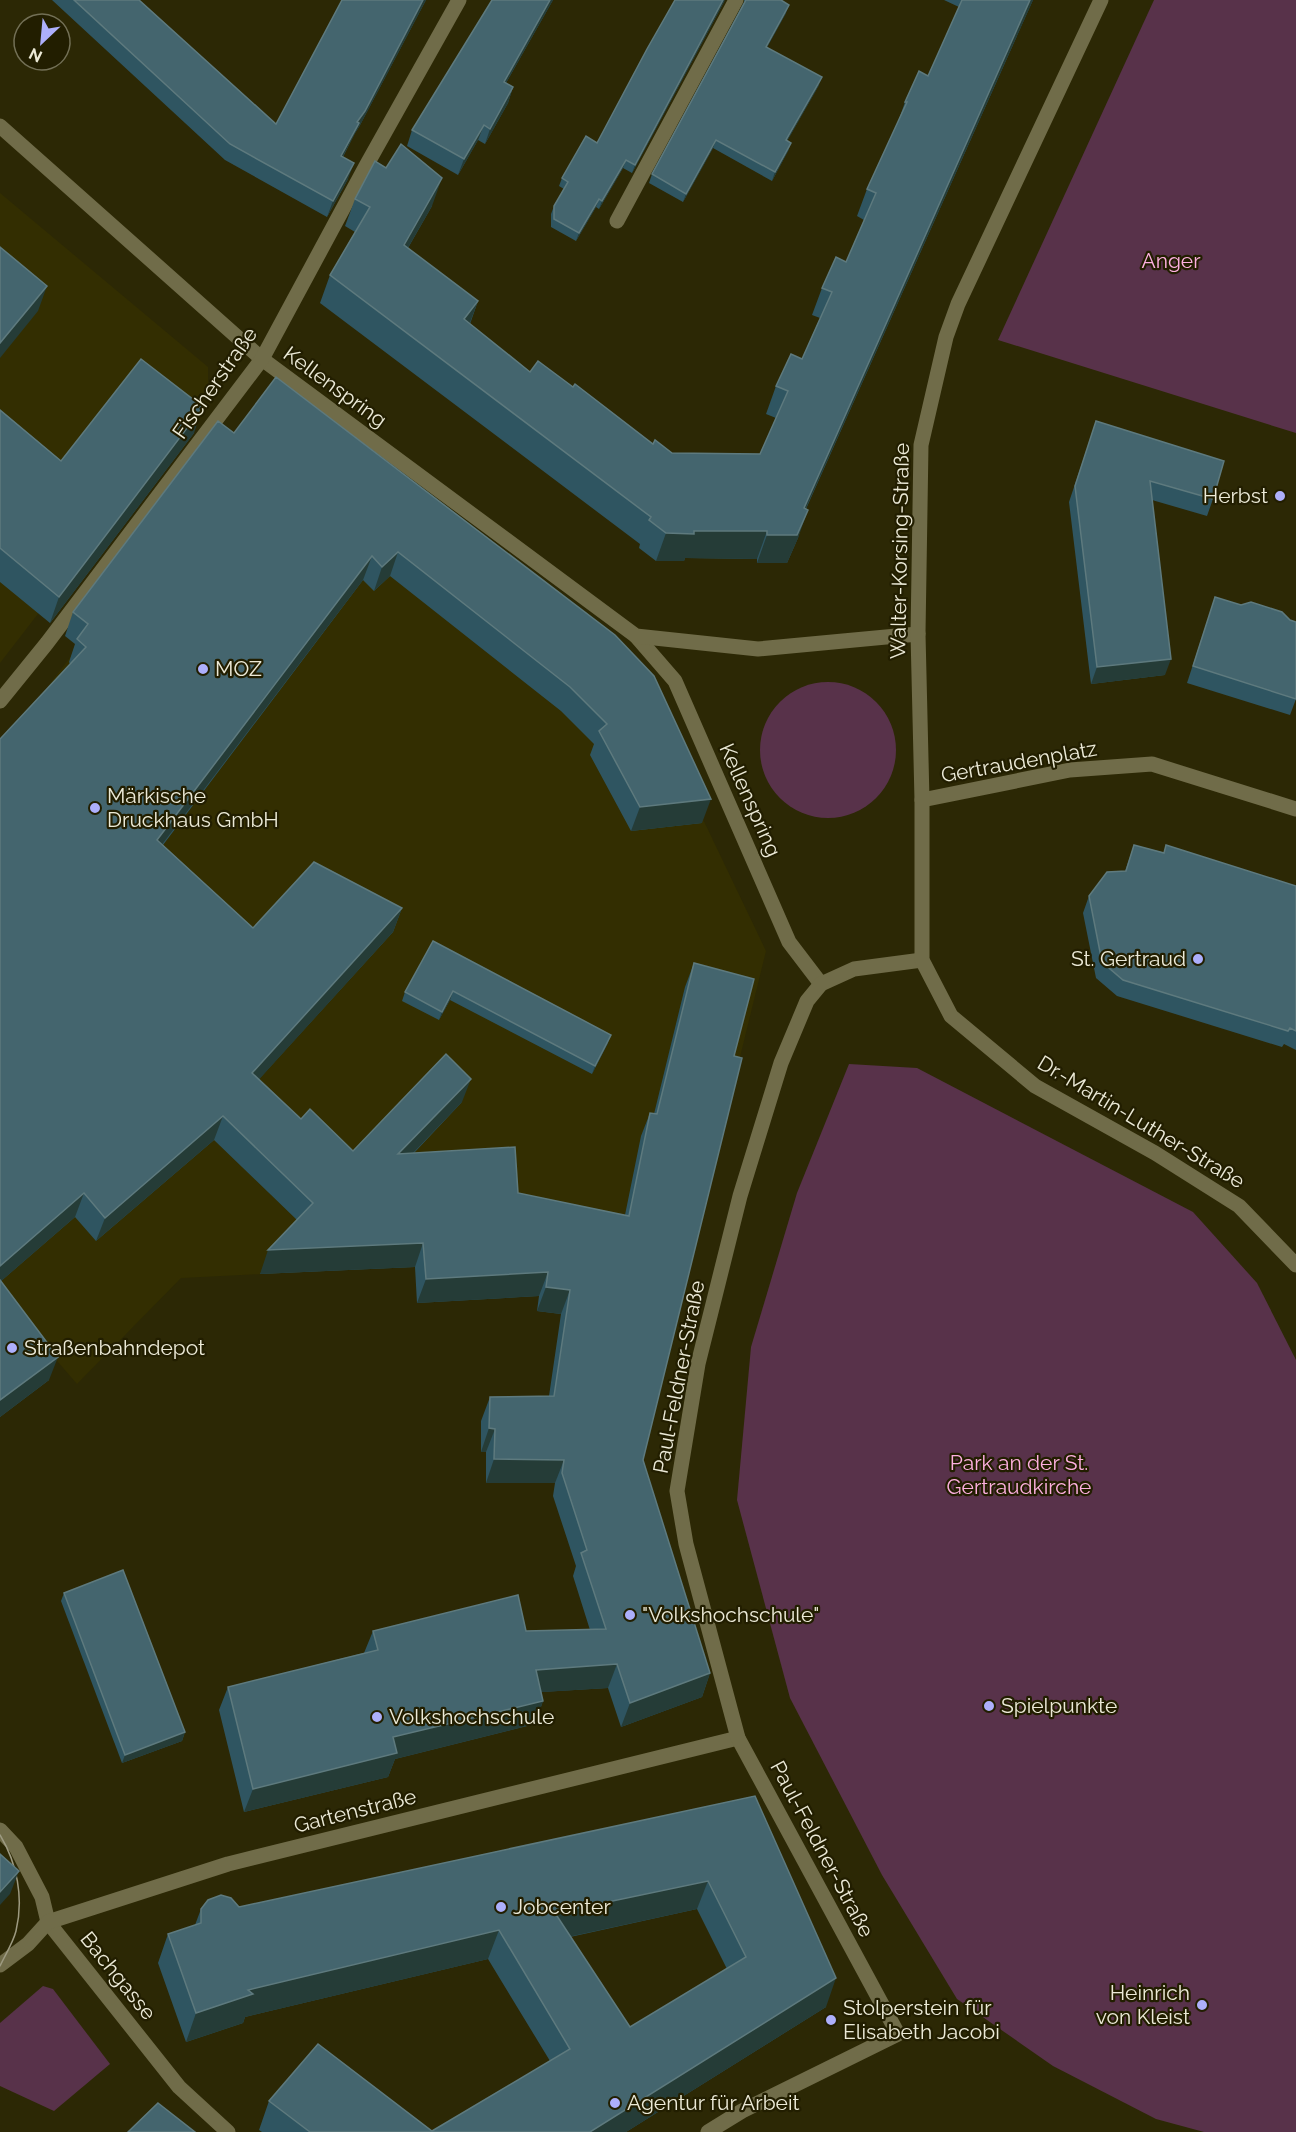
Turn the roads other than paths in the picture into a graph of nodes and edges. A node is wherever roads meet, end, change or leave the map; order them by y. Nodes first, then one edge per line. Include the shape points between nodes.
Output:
1 (459, 0) edge
2 (736, 0) edge
3 (1101, 0) edge
4 (0, 126) edge
5 (617, 221) dead end
6 (262, 359) junction
7 (918, 634) junction
8 (636, 636) junction
9 (0, 701) edge
10 (922, 800) junction
11 (1296, 809) edge
12 (922, 960) junction
13 (821, 984) junction
14 (1296, 1265) edge
15 (738, 1738) junction
16 (0, 1830) edge
17 (48, 1922) junction
18 (0, 1965) edge
19 (228, 2132) edge
20 (708, 2132) edge

1 - 6 street, Fischerstraße
2 - 5 street
3 - 7 street, Walter-Korsing-Straße via 946,337 921,445
4 - 6 street, Kellenspring
6 - 8 street, Kellenspring
6 - 9 street, Fischerstraße
7 - 8 street via 758,649
7 - 10 street, Walter-Korsing-Straße
8 - 13 street, Kellenspring via 675,681 789,942
10 - 11 street, Gertraudenplatz via 1070,770 1152,764
10 - 12 street, Walter-Korsing-Straße
12 - 13 street via 854,969
12 - 14 street, Dr.-Martin-Luther-Straße via 951,1016 1035,1086 1155,1153 1239,1206
13 - 15 street, Paul-Feldner-Straße via 807,1001 781,1063 740,1196 698,1364 677,1491 686,1544
15 - 17 street, Gartenstraße via 228,1864
15 - 20 street, Paul-Feldner-Straße via 898,2034 742,2111
16 - 17 street, Bachgasse via 16,1847 42,1897
17 - 18 street, Gartenstraße via 28,1944
17 - 19 street, Bachgasse via 179,2087

